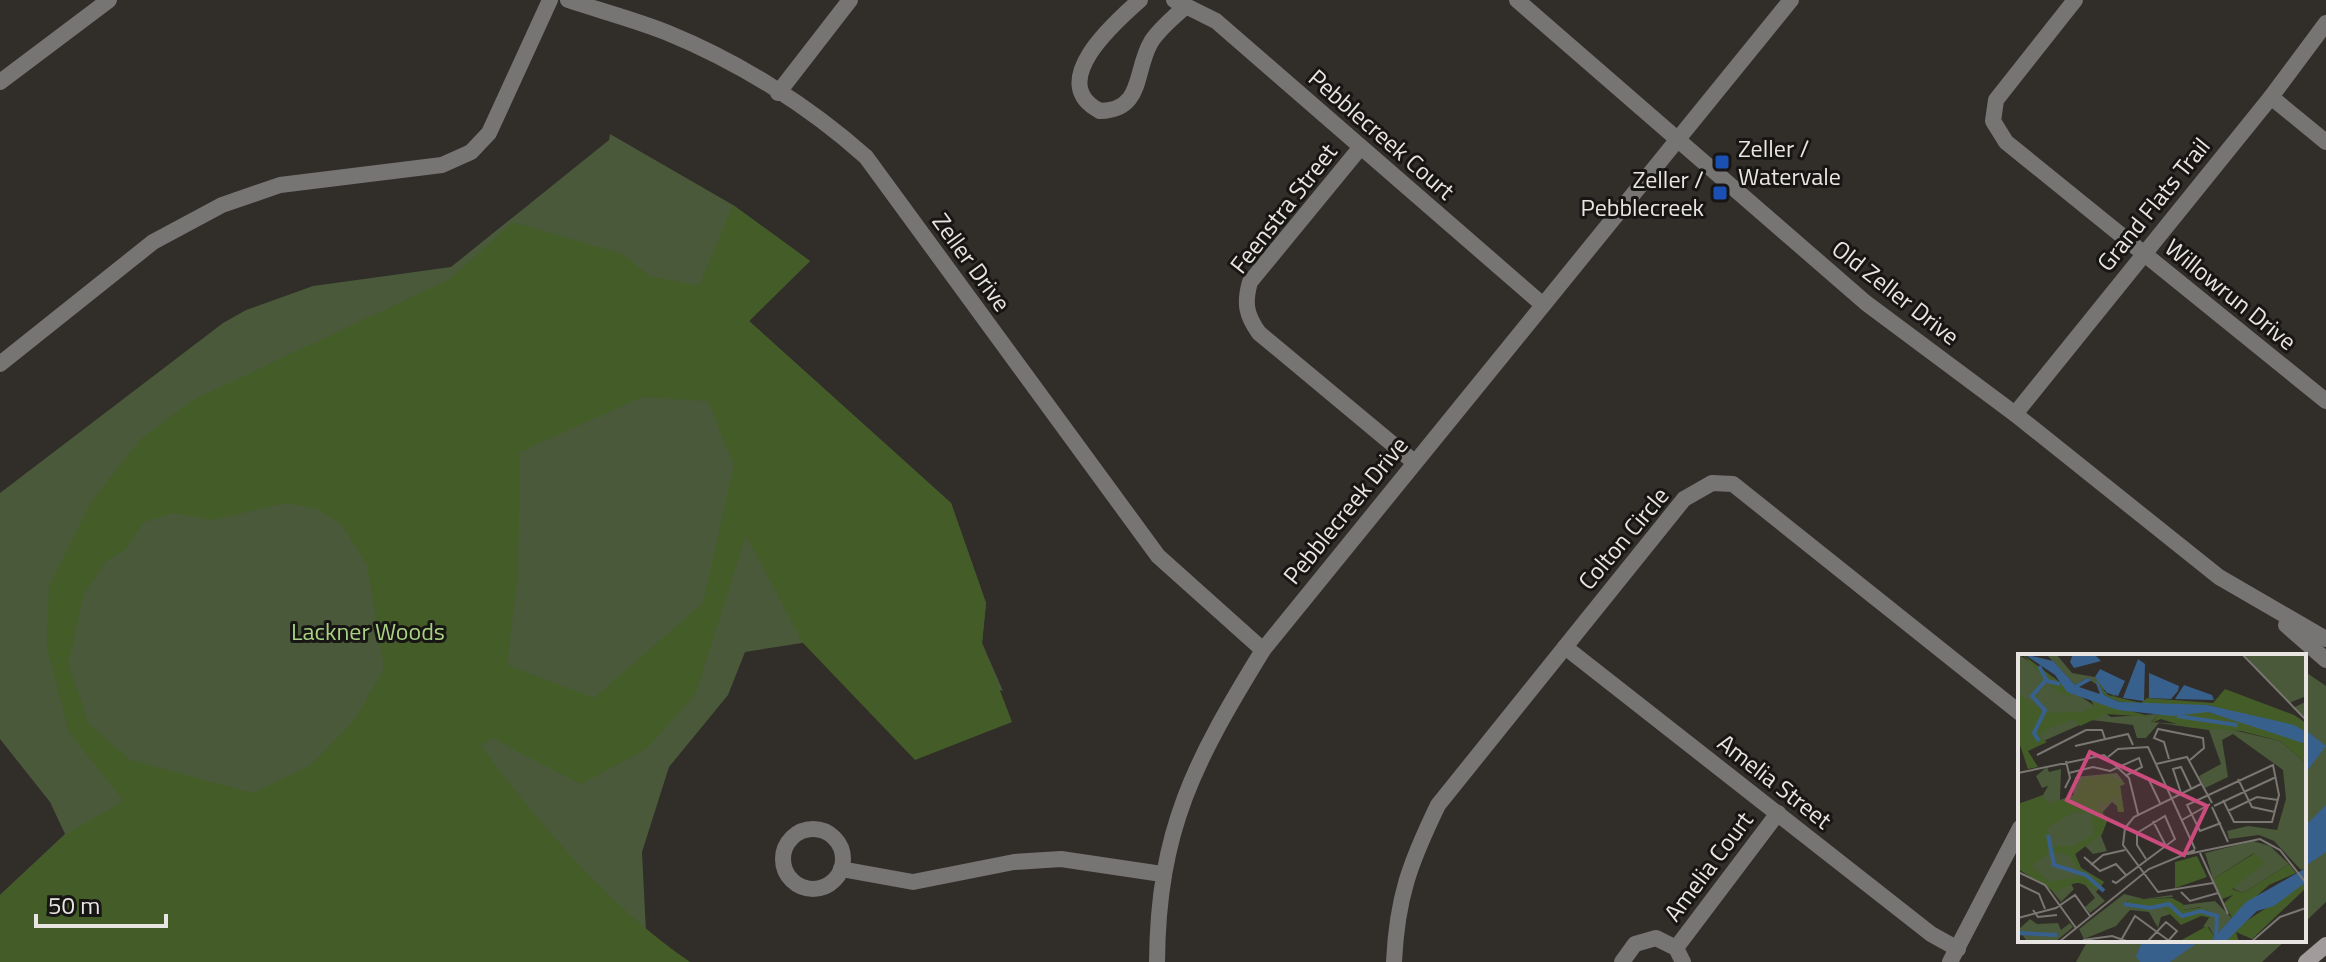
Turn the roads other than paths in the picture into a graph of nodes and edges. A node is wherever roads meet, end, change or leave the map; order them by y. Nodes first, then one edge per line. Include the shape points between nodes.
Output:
1 (109, 0) edge
2 (550, 0) edge
3 (568, 0) edge
4 (850, 0) edge
5 (1140, 0) edge
6 (1517, 0) edge
7 (1791, 0) edge
8 (2075, 0) edge
9 (1180, 3) edge
10 (2326, 23) edge
11 (0, 82) edge
12 (778, 93) junction
13 (2271, 97) junction
14 (1678, 140) junction
15 (2326, 142) edge
16 (1360, 148) junction
17 (2144, 254) junction
18 (1543, 305) junction
19 (0, 364) edge
20 (2326, 401) edge
21 (2015, 414) junction
22 (1414, 462) junction
23 (2261, 603) junction
24 (2326, 639) edge
25 (1565, 647) junction
26 (1263, 650) junction
27 (2326, 660) edge
28 (2018, 711) edge
29 (1778, 813) junction
30 (2018, 832) edge
31 (841, 869) dead end
32 (1162, 874) junction
33 (2326, 945) edge
34 (1679, 955) edge
35 (1954, 955) edge
36 (1157, 962) edge
37 (1394, 962) edge
38 (1622, 962) edge
39 (2306, 962) edge

1 - 11 street
2 - 19 street via 489,133 471,152 442,165 280,185 212,209 153,242
3 - 12 street, Zeller Drive via 667,33 738,66
4 - 12 street
5 - 9 street, Pebblecreek Court via 1098,42 1080,74 1086,102 1100,111 1133,98 1151,41
6 - 14 street, Old Zeller Drive
7 - 14 street, Pebblecreek Drive
8 - 17 street, Willowrun Drive via 1996,100 1993,121 2006,142
9 - 16 street, Pebblecreek Court via 1216,21
10 - 13 street, Grand Flats Trail
12 - 26 street, Zeller Drive via 866,157 1158,556
13 - 15 street
13 - 17 street, Grand Flats Trail
14 - 18 street, Pebblecreek Drive
14 - 21 street, Old Zeller Drive via 1866,303
16 - 18 street, Pebblecreek Court
16 - 22 street, Feenstra Street via 1250,282 1248,318 1259,333
17 - 20 street, Willowrun Drive
17 - 21 street, Grand Flats Trail
18 - 22 street, Pebblecreek Drive
21 - 23 street, Old Zeller Drive via 2219,577
22 - 26 street, Pebblecreek Drive
23 - 24 street, Old Zeller Drive
23 - 27 street, Old Zeller Drive
25 - 28 street, Colton Circle via 1684,499 1712,483 1733,484
25 - 29 street, Amelia Street
25 - 37 street, Colton Circle via 1438,805 1396,913
26 - 32 street, Pebblecreek Drive via 1212,733 1190,781
29 - 34 street, Amelia Court
29 - 35 street, Amelia Street
30 - 35 street
31 - 32 street via 913,882 1014,862 1061,859
32 - 36 street, Pebblecreek Drive
33 - 39 main road
34 - 38 street, Amelia Court via 1656,938 1645,939

